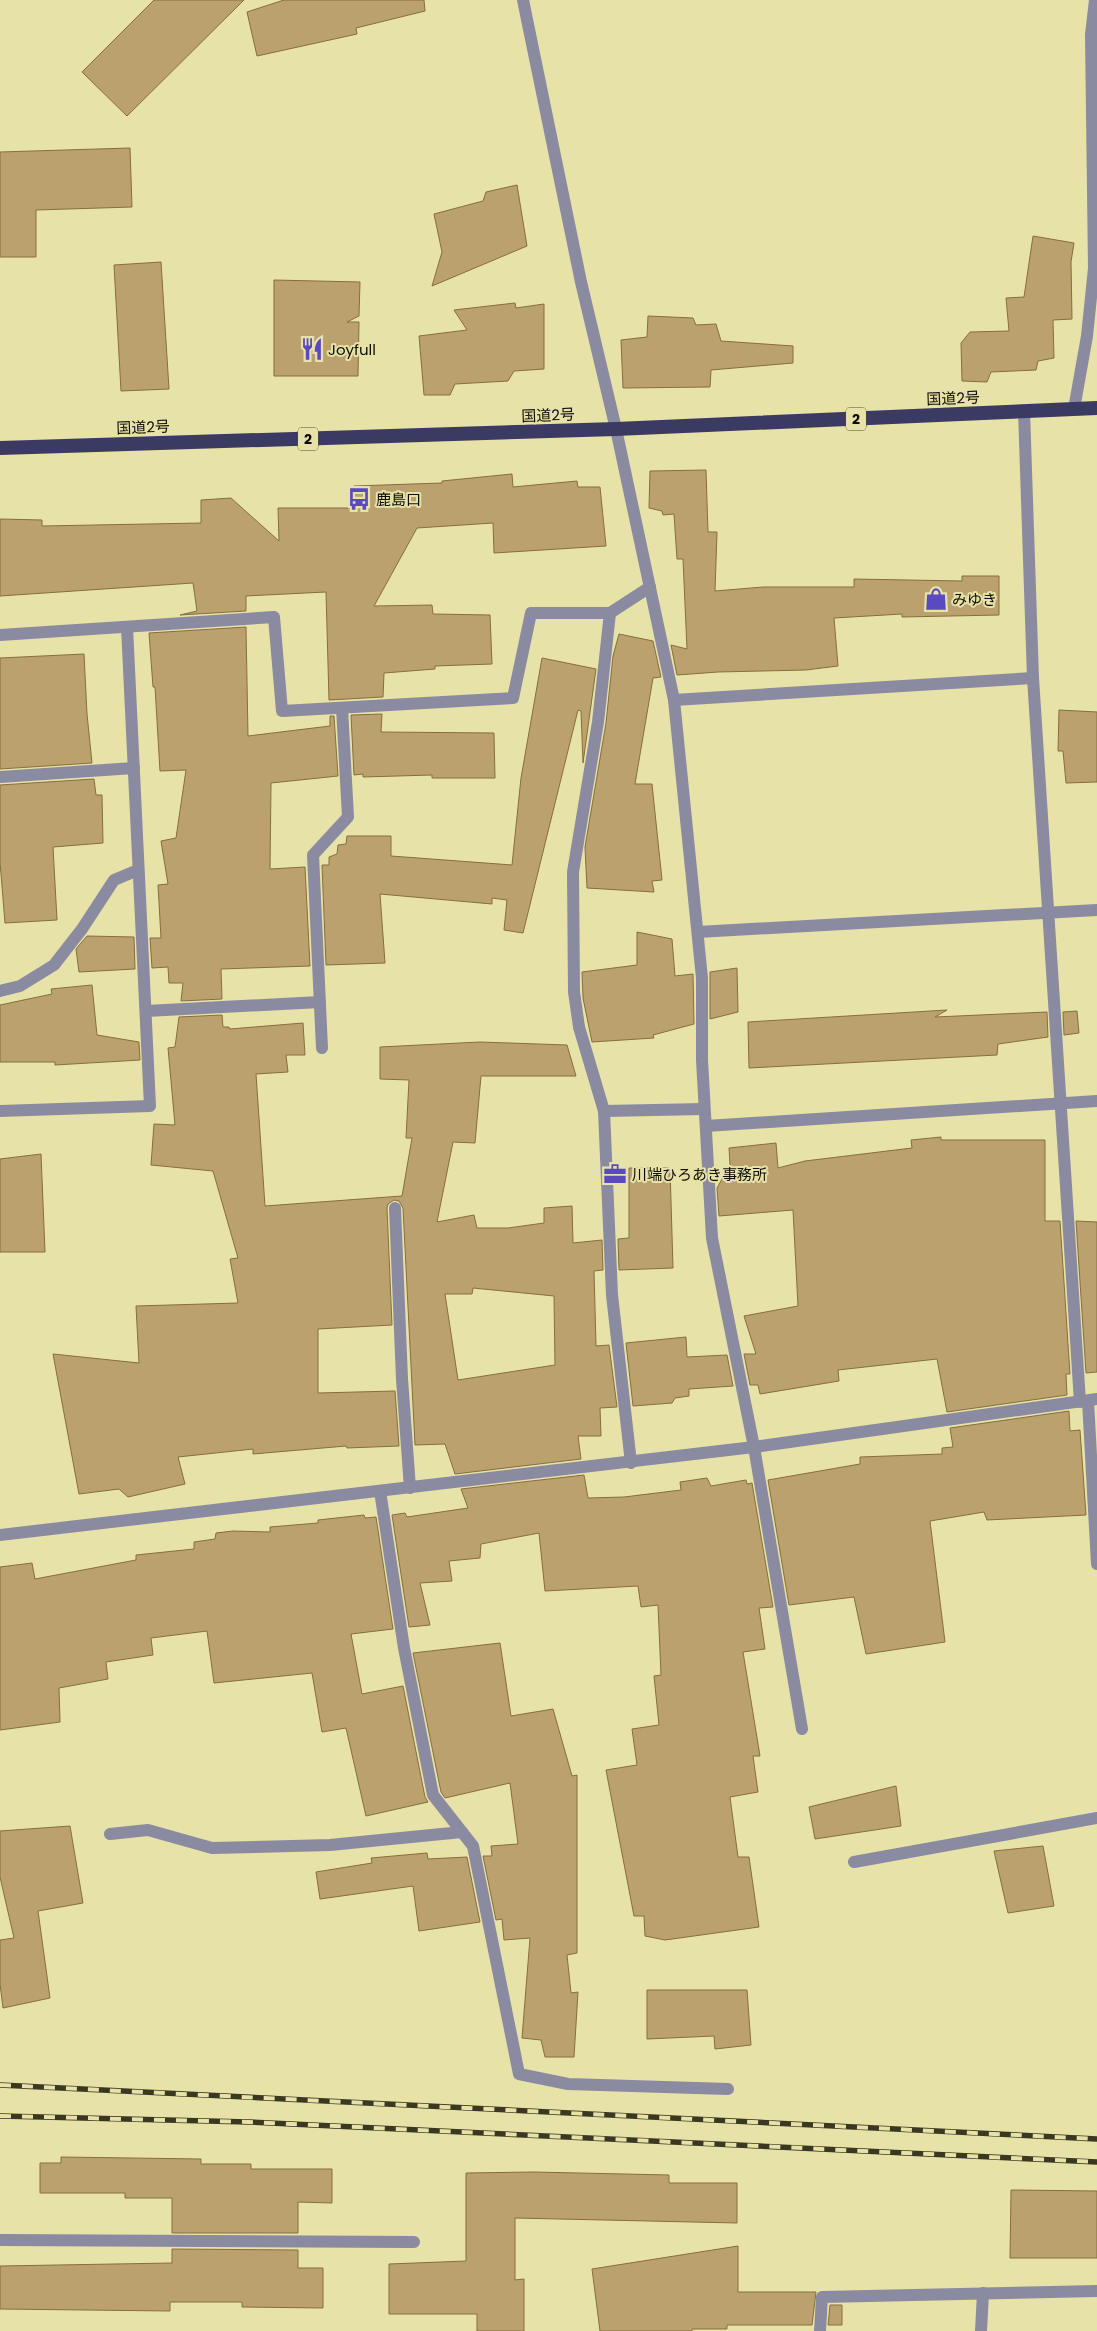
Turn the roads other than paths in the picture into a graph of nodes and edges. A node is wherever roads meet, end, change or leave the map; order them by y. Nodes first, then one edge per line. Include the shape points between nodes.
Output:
1 (523, 0) edge
2 (1096, 0) edge
3 (1097, 408) edge
4 (1074, 409) junction
5 (1024, 411) junction
6 (616, 429) junction
7 (0, 448) edge
8 (650, 587) junction
9 (610, 613) junction
10 (126, 627) junction
11 (0, 635) edge
12 (1033, 678) junction
13 (674, 700) junction
14 (342, 708) junction
15 (134, 768) junction
16 (0, 777) edge
17 (138, 870) junction
18 (1097, 910) edge
19 (1049, 913) junction
20 (698, 932) junction
21 (0, 992) edge
22 (320, 1002) junction
23 (146, 1011) junction
24 (322, 1048) dead end
25 (1097, 1101) edge
26 (1061, 1103) junction
27 (704, 1109) junction
28 (0, 1111) edge
29 (604, 1111) junction
30 (706, 1126) junction
31 (395, 1208) dead end
32 (1088, 1401) edge
33 (754, 1447) junction
34 (631, 1462) junction
35 (410, 1488) junction
36 (380, 1492) junction
37 (0, 1535) edge
38 (1097, 1564) edge
39 (802, 1729) dead end
40 (1097, 1818) edge
41 (462, 1832) junction
42 (110, 1834) dead end
43 (854, 1862) dead end
44 (728, 2089) dead end
45 (0, 2240) edge
46 (414, 2242) dead end
47 (1097, 2291) edge
48 (983, 2293) junction
49 (820, 2331) edge
50 (981, 2331) edge

1 - 6 street via 581,282
2 - 4 street via 1091,35 1094,268 1087,336
3 - 4 highway, 国道2号 / 2
4 - 5 highway, 国道2号 / 2
5 - 6 highway, 国道2号 / 2
5 - 12 street
6 - 7 highway, 国道2号 / 2
6 - 8 street
8 - 9 street
8 - 13 street
9 - 14 street via 530,613 513,698
9 - 29 street via 598,722 573,872 574,992 579,1027
10 - 11 street
10 - 14 street via 274,617 282,711
10 - 15 street
12 - 13 street
12 - 19 street
13 - 20 street
14 - 22 street via 348,817 313,855
15 - 16 street
15 - 17 street
17 - 21 street via 114,880 54,965 20,986
17 - 23 street
18 - 19 street
19 - 20 street
19 - 26 street
20 - 27 street
22 - 23 street
22 - 24 street
23 - 28 street via 150,1106
25 - 26 street
26 - 30 street
26 - 32 street
27 - 29 street
27 - 30 street
29 - 34 street via 612,1295
30 - 33 street via 712,1238
31 - 35 street
32 - 33 street
32 - 38 street
33 - 34 street
33 - 39 street
34 - 35 street
35 - 36 street
36 - 37 street
36 - 41 street via 404,1648 433,1796
40 - 43 street
41 - 42 street via 330,1845 212,1848 148,1830
41 - 44 street via 473,1846 519,2074 568,2084
45 - 46 street
47 - 48 street
48 - 49 street via 822,2297
48 - 50 street

